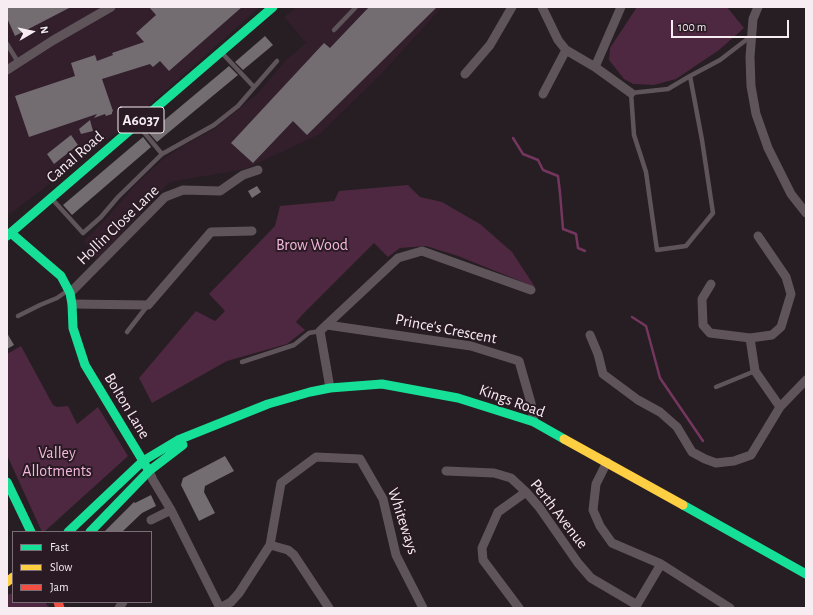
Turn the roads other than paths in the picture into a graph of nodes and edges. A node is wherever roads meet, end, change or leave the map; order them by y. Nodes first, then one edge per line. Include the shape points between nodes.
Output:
1 (273, 7) edge
2 (356, 7) edge
3 (512, 7) edge
4 (542, 7) edge
5 (621, 7) edge
6 (758, 7) edge
7 (105, 8) edge
8 (334, 30) dead end
9 (750, 37) junction
10 (7, 44) edge
11 (566, 50) junction
12 (220, 52) junction
13 (277, 61) dead end
14 (18, 62) junction
15 (595, 67) junction
16 (7, 70) edge
17 (465, 74) dead end
18 (690, 76) junction
19 (254, 87) junction
20 (631, 93) junction
21 (543, 94) dead end
22 (137, 123) junction
23 (162, 154) junction
24 (258, 170) dead end
25 (51, 198) junction
26 (806, 213) edge
27 (252, 231) dead end
28 (8, 233) edge
29 (758, 236) dead end
30 (711, 284) dead end
31 (531, 290) dead end
32 (69, 292) junction
33 (72, 304) junction
34 (148, 305) junction
35 (18, 316) dead end
36 (324, 328) junction
37 (127, 332) dead end
38 (590, 335) dead end
39 (750, 338) junction
40 (242, 362) dead end
41 (755, 371) junction
42 (806, 380) edge
43 (716, 387) dead end
44 (330, 388) junction
45 (780, 407) junction
46 (534, 422) junction
47 (204, 430) junction
48 (143, 461) junction
49 (606, 462) junction
50 (149, 471) junction
51 (446, 471) dead end
52 (7, 482) edge
53 (526, 492) junction
54 (171, 510) junction
55 (151, 520) dead end
56 (31, 531) edge
57 (69, 531) edge
58 (91, 531) edge
59 (270, 545) junction
60 (661, 564) junction
61 (806, 574) edge
62 (636, 606) edge
63 (725, 607) edge
64 (220, 608) edge
65 (330, 608) edge
66 (423, 608) edge
67 (519, 608) edge

1 - 12 main road, Canal Road / A6037
2 - 8 lane
3 - 17 street via 490,45
4 - 11 street via 558,40
5 - 15 street
6 - 9 street
7 - 14 street
9 - 18 lane via 720,60
9 - 26 street via 751,86 756,114 771,155 790,194
10 - 14 lane
11 - 15 street
11 - 21 street
12 - 19 lane
12 - 22 main road, Canal Road / A6037
13 - 19 lane
14 - 16 street
15 - 20 street
18 - 20 lane via 668,89
18 - 20 lane via 713,213 686,246 657,250 646,172 634,135
19 - 23 lane via 238,106 214,125
22 - 23 lane
22 - 25 main road, Canal Road / A6037
23 - 25 lane via 83,233
24 - 32 street, Hollin Close Lane via 243,175 220,191 183,190 165,197
25 - 28 main road, Canal Road / A6037
27 - 34 street via 211,232
28 - 32 main road, Bolton Lane via 61,276
29 - 39 street via 786,278 791,294 781,328 772,335
30 - 39 street via 702,299 704,325 710,333
31 - 36 street via 422,250 398,258
32 - 33 main road, Bolton Lane
32 - 35 lane
33 - 34 street
33 - 48 main road, Bolton Lane via 73,328 85,365
34 - 37 lane
36 - 40 lane via 309,333 294,345
36 - 44 street
36 - 46 street, Prince's Crescent via 471,346 519,361
38 - 45 street via 603,374 638,400 660,412 677,427 692,452 705,459 716,463 728,462 751,455
39 - 41 street
41 - 43 lane
41 - 45 street
42 - 45 street
44 - 46 main road, Kings Road via 382,384 458,398
44 - 47 main road, Kings Road via 268,404
46 - 49 main road, Kings Road
47 - 48 main road, Kings Road via 178,440
47 - 50 main road, Kings Road
48 - 50 main road, Bolton Lane
48 - 57 main road, Kings Road
49 - 60 street via 596,484 593,510 600,526 612,543
49 - 61 main road, Kings Road
50 - 54 street, Bolton Lane
50 - 58 main road, Kings Road
51 - 53 street, Perth Avenue via 494,473 511,478
52 - 56 main road
53 - 62 street, Perth Avenue via 591,578
53 - 67 street via 498,512 482,548 483,560
54 - 55 street
54 - 64 street, Bolton Lane
59 - 64 street, Whiteways via 232,602
59 - 65 street via 288,550 294,555
59 - 66 street, Whiteways via 281,483 316,456 360,459 383,499 396,555
60 - 62 street
60 - 63 street

